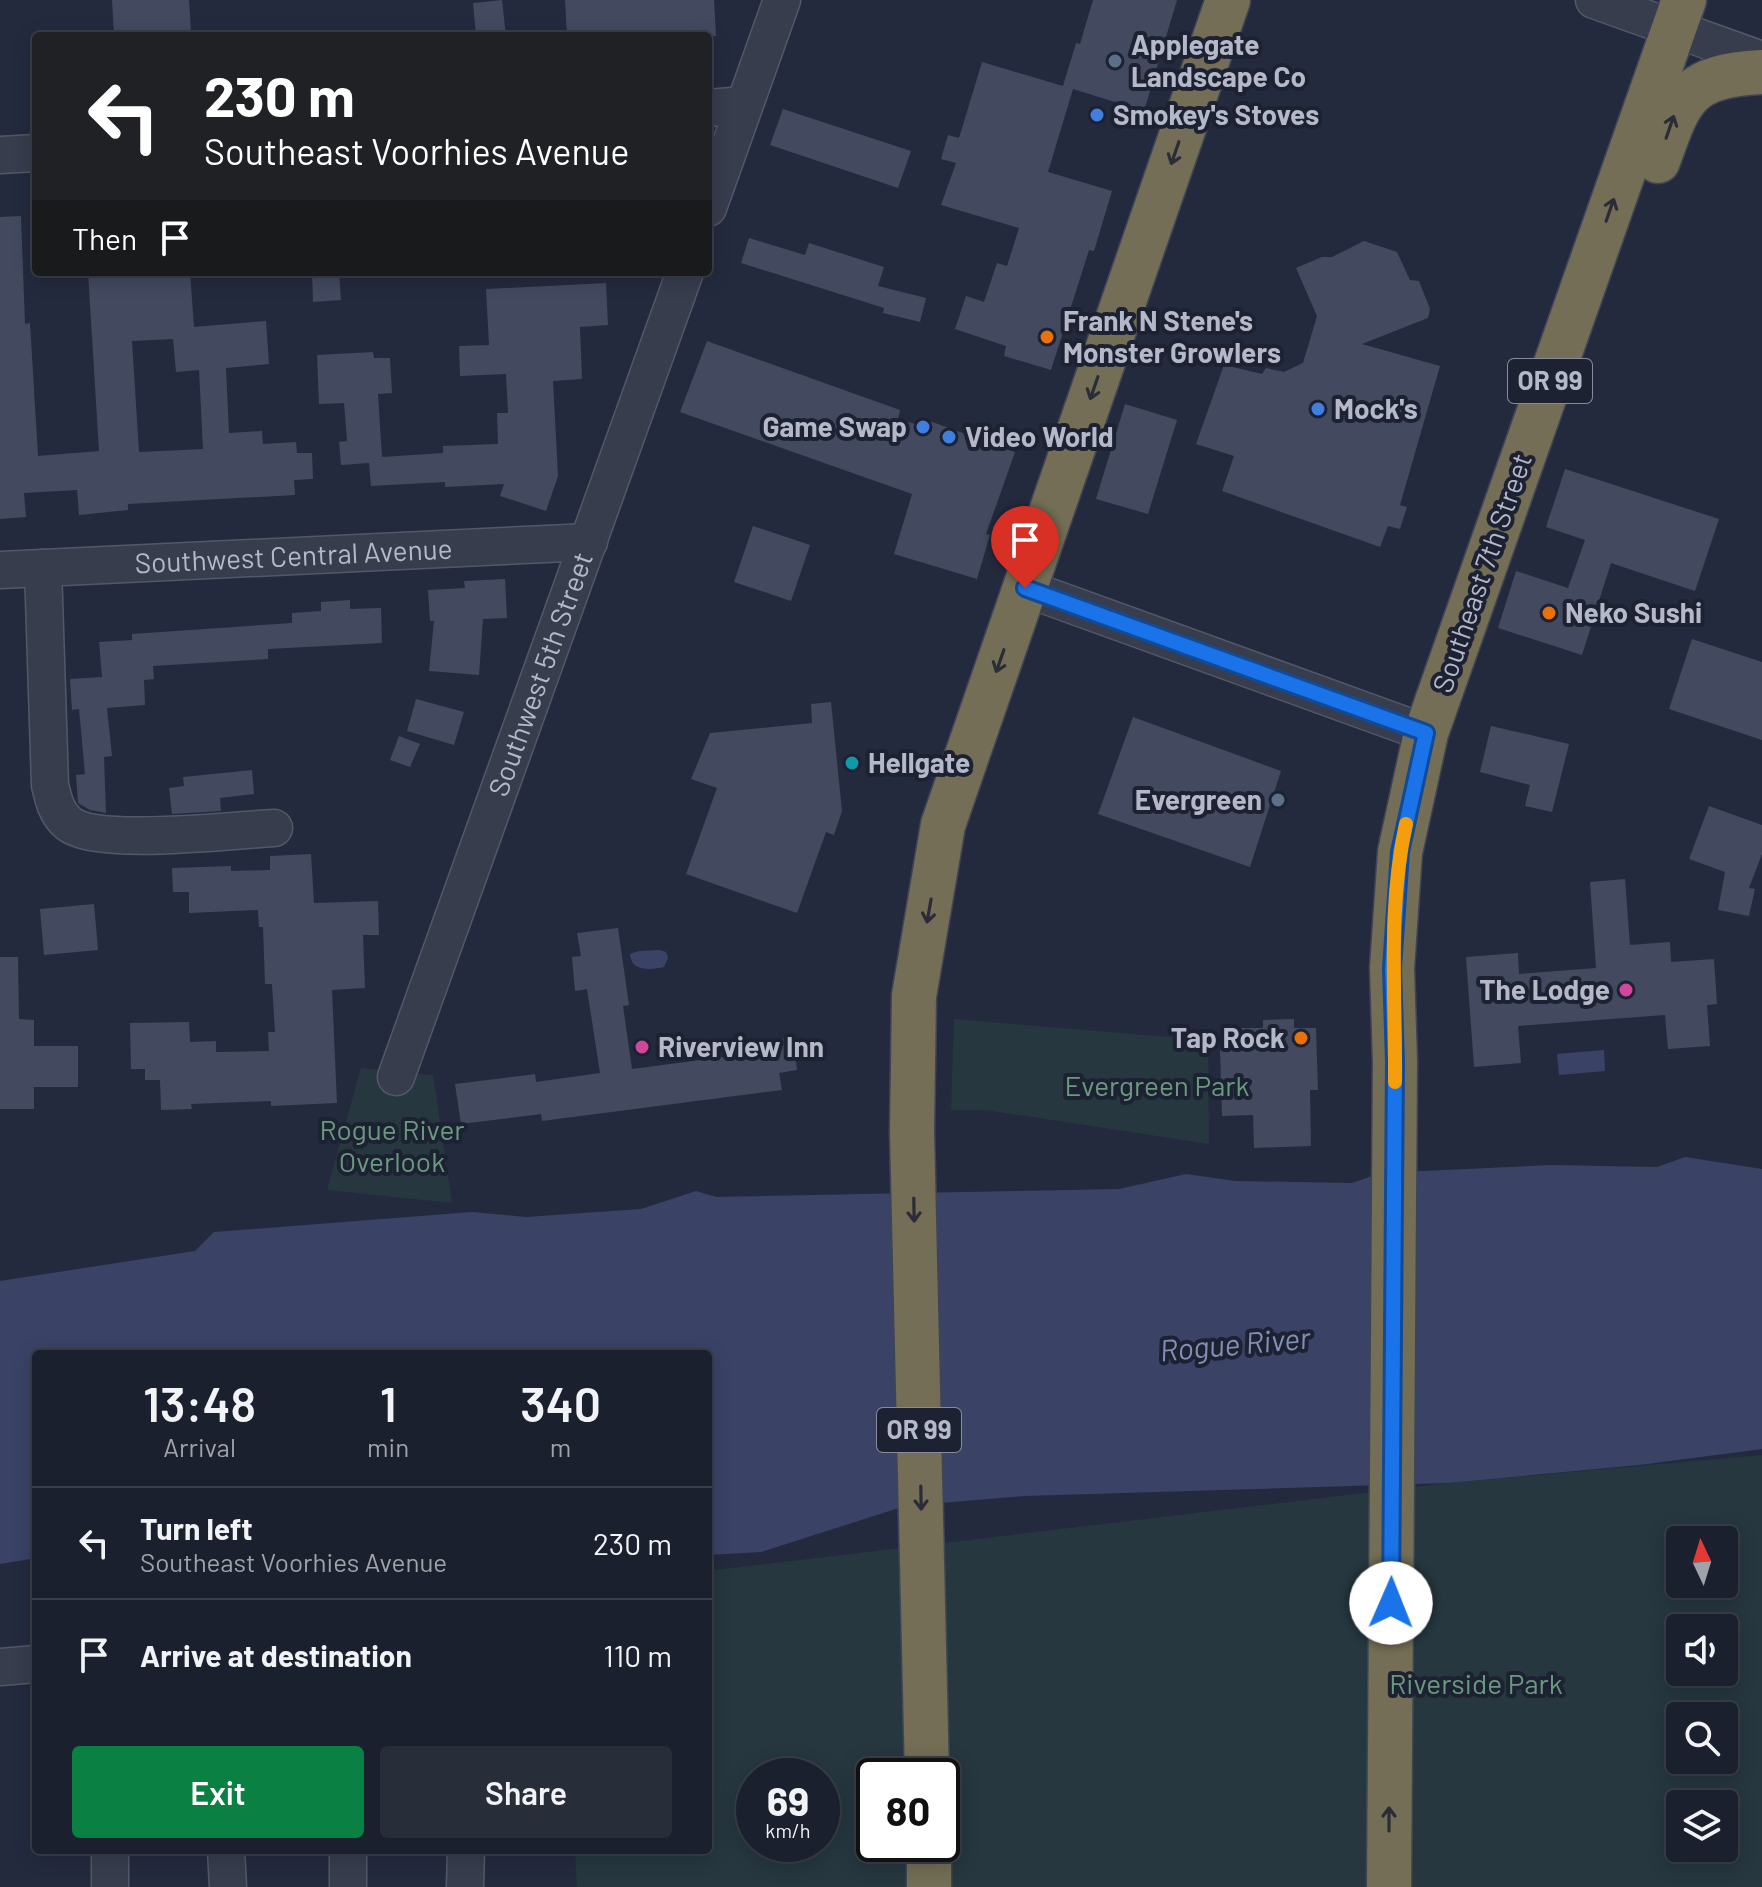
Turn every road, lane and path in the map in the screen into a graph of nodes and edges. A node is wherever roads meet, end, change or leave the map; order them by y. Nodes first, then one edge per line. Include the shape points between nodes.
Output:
1 (782, 0) edge
2 (1228, 0) edge
3 (1594, 0) edge
4 (1679, 14) edge
5 (1762, 60) edge
6 (1762, 72) edge
7 (744, 105) junction
8 (712, 108) edge
9 (32, 153) edge
10 (0, 155) edge
11 (712, 197) edge
12 (684, 276) edge
13 (1563, 343) junction
14 (589, 542) junction
15 (43, 568) junction
16 (0, 570) edge
17 (1025, 588) junction
18 (1426, 733) junction
19 (274, 828) dead end
20 (396, 1077) dead end
21 (32, 1664) edge
22 (0, 1667) edge
23 (927, 1758) edge
24 (110, 1854) edge
25 (226, 1854) edge
26 (348, 1854) edge
27 (466, 1854) edge
28 (929, 1862) edge
29 (110, 1887) edge
30 (228, 1887) edge
31 (348, 1887) edge
32 (465, 1887) edge
33 (929, 1887) edge
34 (1389, 1887) edge

1 - 7 street
2 -> 17 highway, OR 99
3 - 4 street
4 - 5 street
13 -> 4 highway, Southeast 7th Street / OR 99
13 -> 6 highway via 1604,309 1676,109 1690,92 1709,82
7 - 8 street
7 - 11 street
9 - 10 street
12 - 14 street, Southwest 5th Street
13 - 18 highway, Southeast 7th Street / OR 99
14 - 15 street, Southwest Central Avenue
14 - 20 street, Southwest 5th Street
15 - 16 street, Southwest Central Avenue
15 - 19 street via 50,785 67,822 82,832 115,835
17 - 18 street
17 -> 23 highway, OR 99 via 943,825 914,996 912,1132
34 -> 18 highway, Southeast 7th Street / OR 99 via 1392,968 1400,852
21 - 22 street
24 - 29 street
25 - 30 street
26 - 31 street
27 - 32 street
28 - 33 highway

